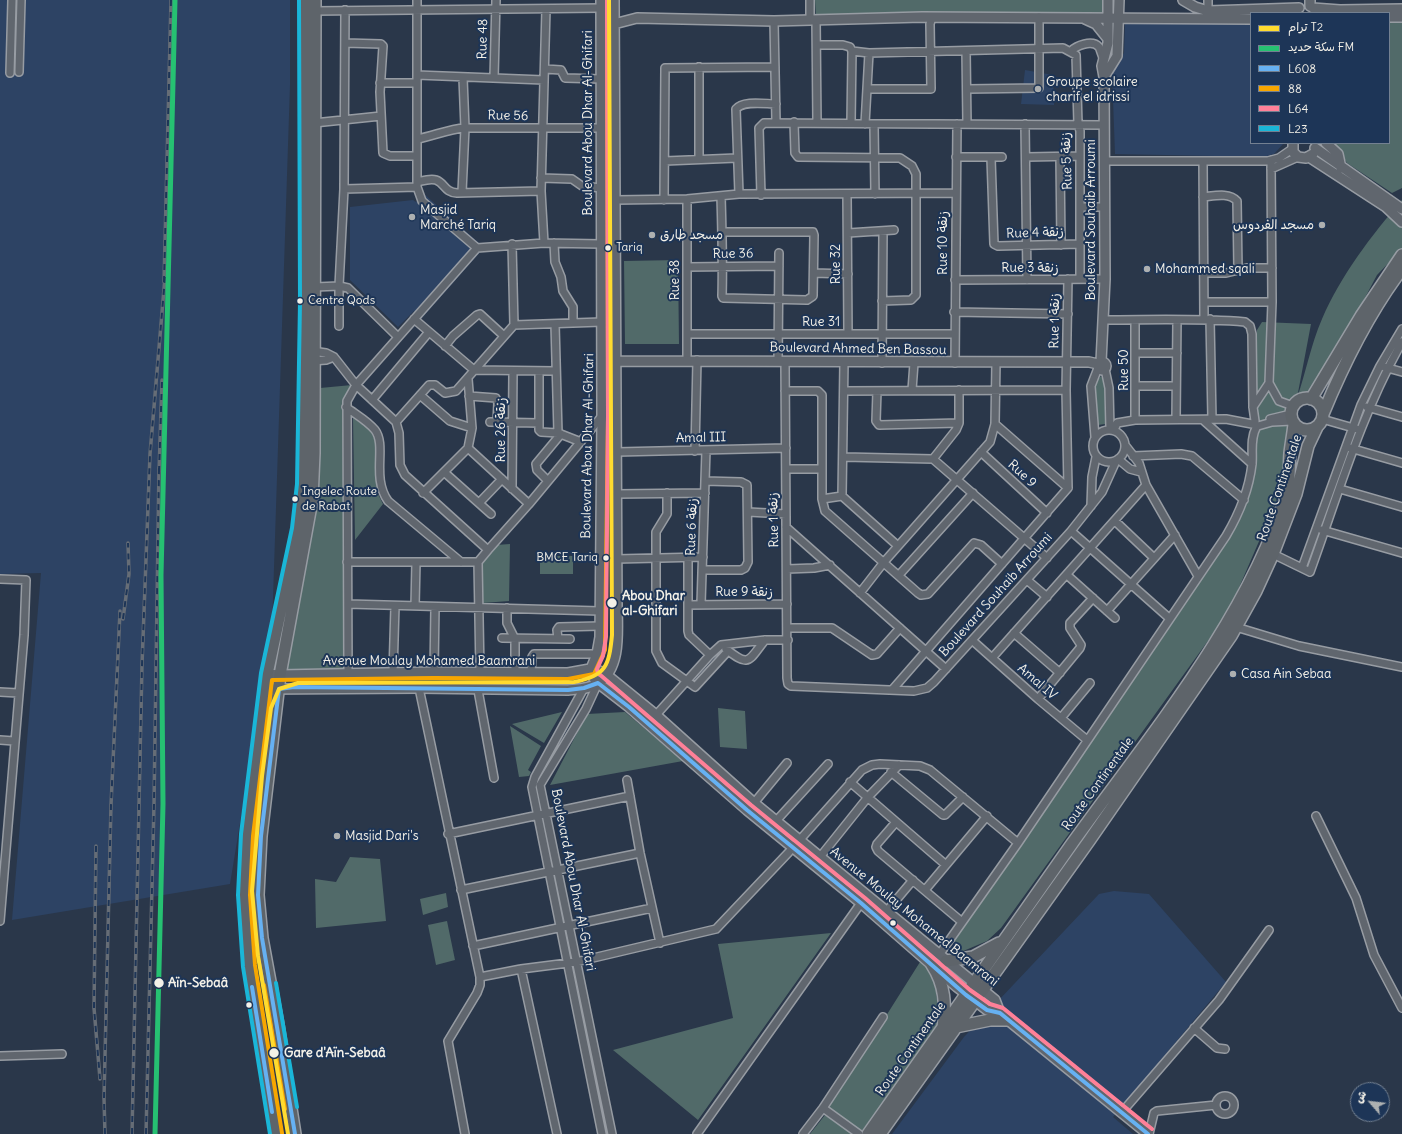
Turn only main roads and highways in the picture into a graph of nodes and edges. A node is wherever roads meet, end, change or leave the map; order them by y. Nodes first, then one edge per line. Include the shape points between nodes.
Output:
1 (305, 0) edge
2 (315, 6) edge
3 (1402, 254) edge
4 (1402, 269) edge
5 (310, 287) junction
6 (309, 356) junction
7 (1311, 399) junction
8 (1293, 416) junction
9 (1321, 420) junction
10 (1004, 938) junction
11 (943, 958) road end
12 (932, 966) road end
13 (978, 986) junction
14 (970, 998) junction
15 (1004, 1016) road end
16 (956, 1027) junction
17 (943, 1029) junction
18 (276, 1134) edge
19 (295, 1134) edge
20 (868, 1134) edge
21 (880, 1134) edge

1 - 5 main road
2 - 5 main road
3 - 7 main road
4 - 9 main road, Route Continentale via 1359,334 1336,381
5 - 6 main road
6 - 18 main road via 302,503 267,674 247,835 244,895 248,966
6 - 19 main road via 314,453 312,500 280,675 261,836 258,895 262,938
7 - 8 main road via 1302,399
7 - 9 main road via 1319,405
8 - 9 main road via 1302,430 1312,430
8 - 10 main road, Route Continentale via 1286,496 1242,595 1208,653 1155,730
9 - 13 main road, Route Continentale via 1308,446 1296,494 1273,554 1236,627 1162,736
10 - 11 main road via 981,953 964,959
10 - 13 main road, Route Continentale
12 - 17 main road via 940,978 943,991
13 - 14 main road, Route Continentale
14 - 16 main road, Route Continentale
14 - 17 main road, Route Continentale
15 - 16 main road
16 - 21 main road, Route Continentale
17 - 20 main road, Route Continentale

